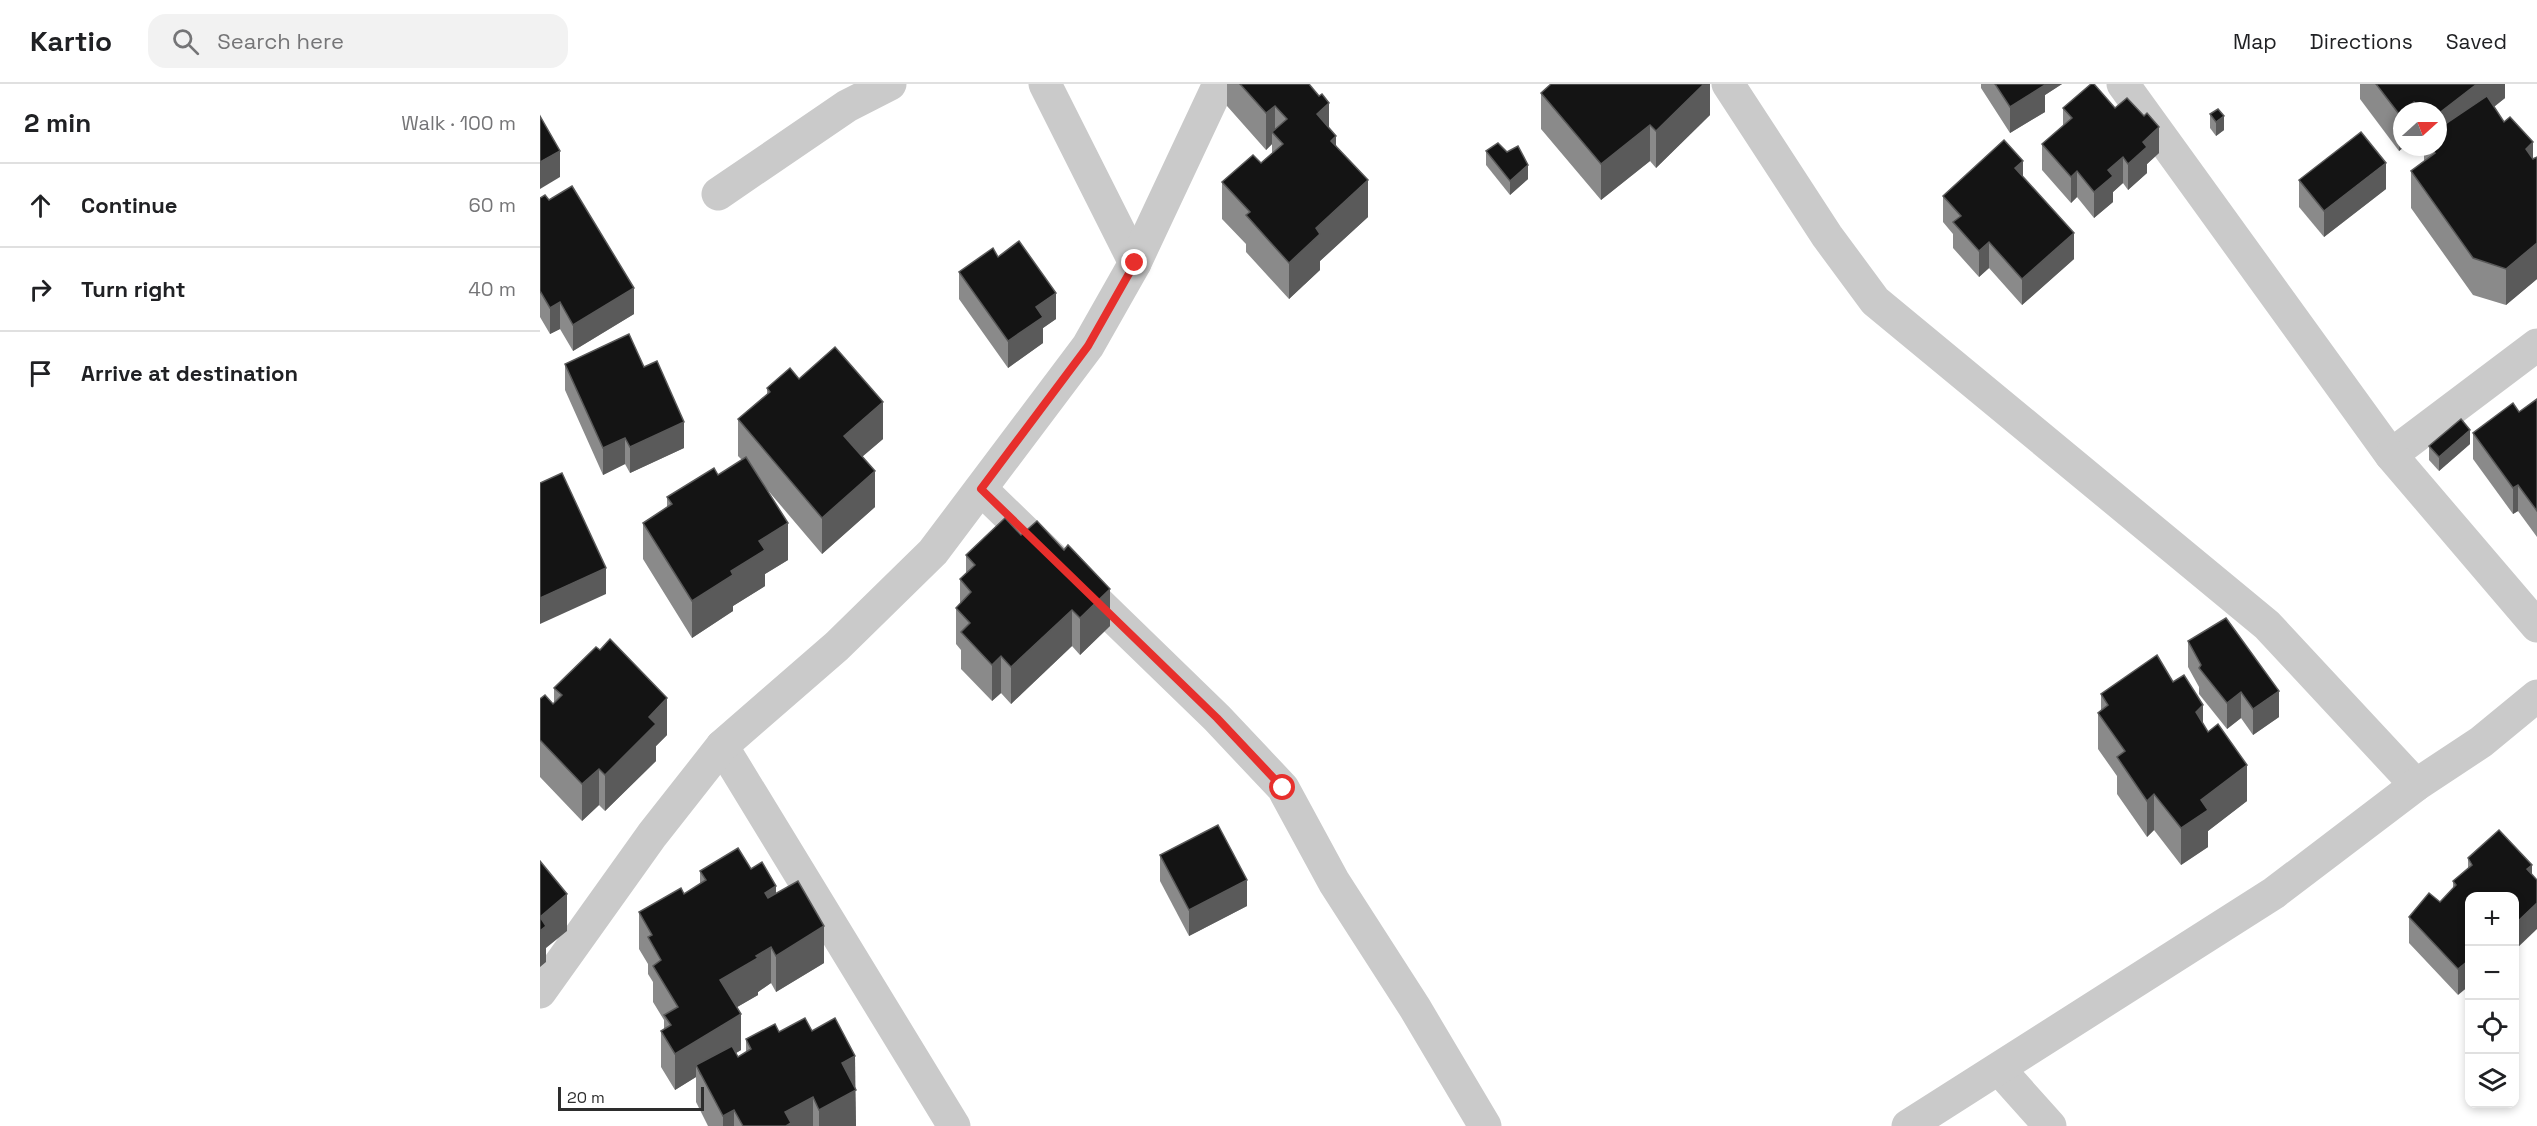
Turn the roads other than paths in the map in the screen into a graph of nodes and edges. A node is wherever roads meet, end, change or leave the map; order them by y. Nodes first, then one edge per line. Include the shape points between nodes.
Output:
1 (890, 84) edge
2 (1045, 84) edge
3 (1219, 84) edge
4 (1728, 84) edge
5 (2123, 84) edge
6 (718, 194) dead end
7 (1135, 263) junction
8 (2537, 345) edge
9 (2391, 455) junction
10 (981, 489) junction
11 (2537, 626) edge
12 (2537, 696) edge
13 (722, 746) junction
14 (2416, 785) junction
15 (540, 992) edge
16 (1998, 1069) junction
17 (954, 1126) edge
18 (1485, 1126) edge
19 (1908, 1126) edge
20 (2050, 1126) edge

1 - 6 street via 847,106
2 - 7 street
3 - 7 street
4 - 14 street via 1875,302 2267,625
5 - 9 street
7 - 10 street via 1088,346
8 - 9 street
9 - 11 street
10 - 13 street via 933,552 837,646
10 - 18 street via 1217,718 1283,788 1334,882
12 - 14 street via 2481,742
13 - 15 street via 652,835
13 - 17 street
14 - 16 street via 2274,893
16 - 19 street
16 - 20 street

